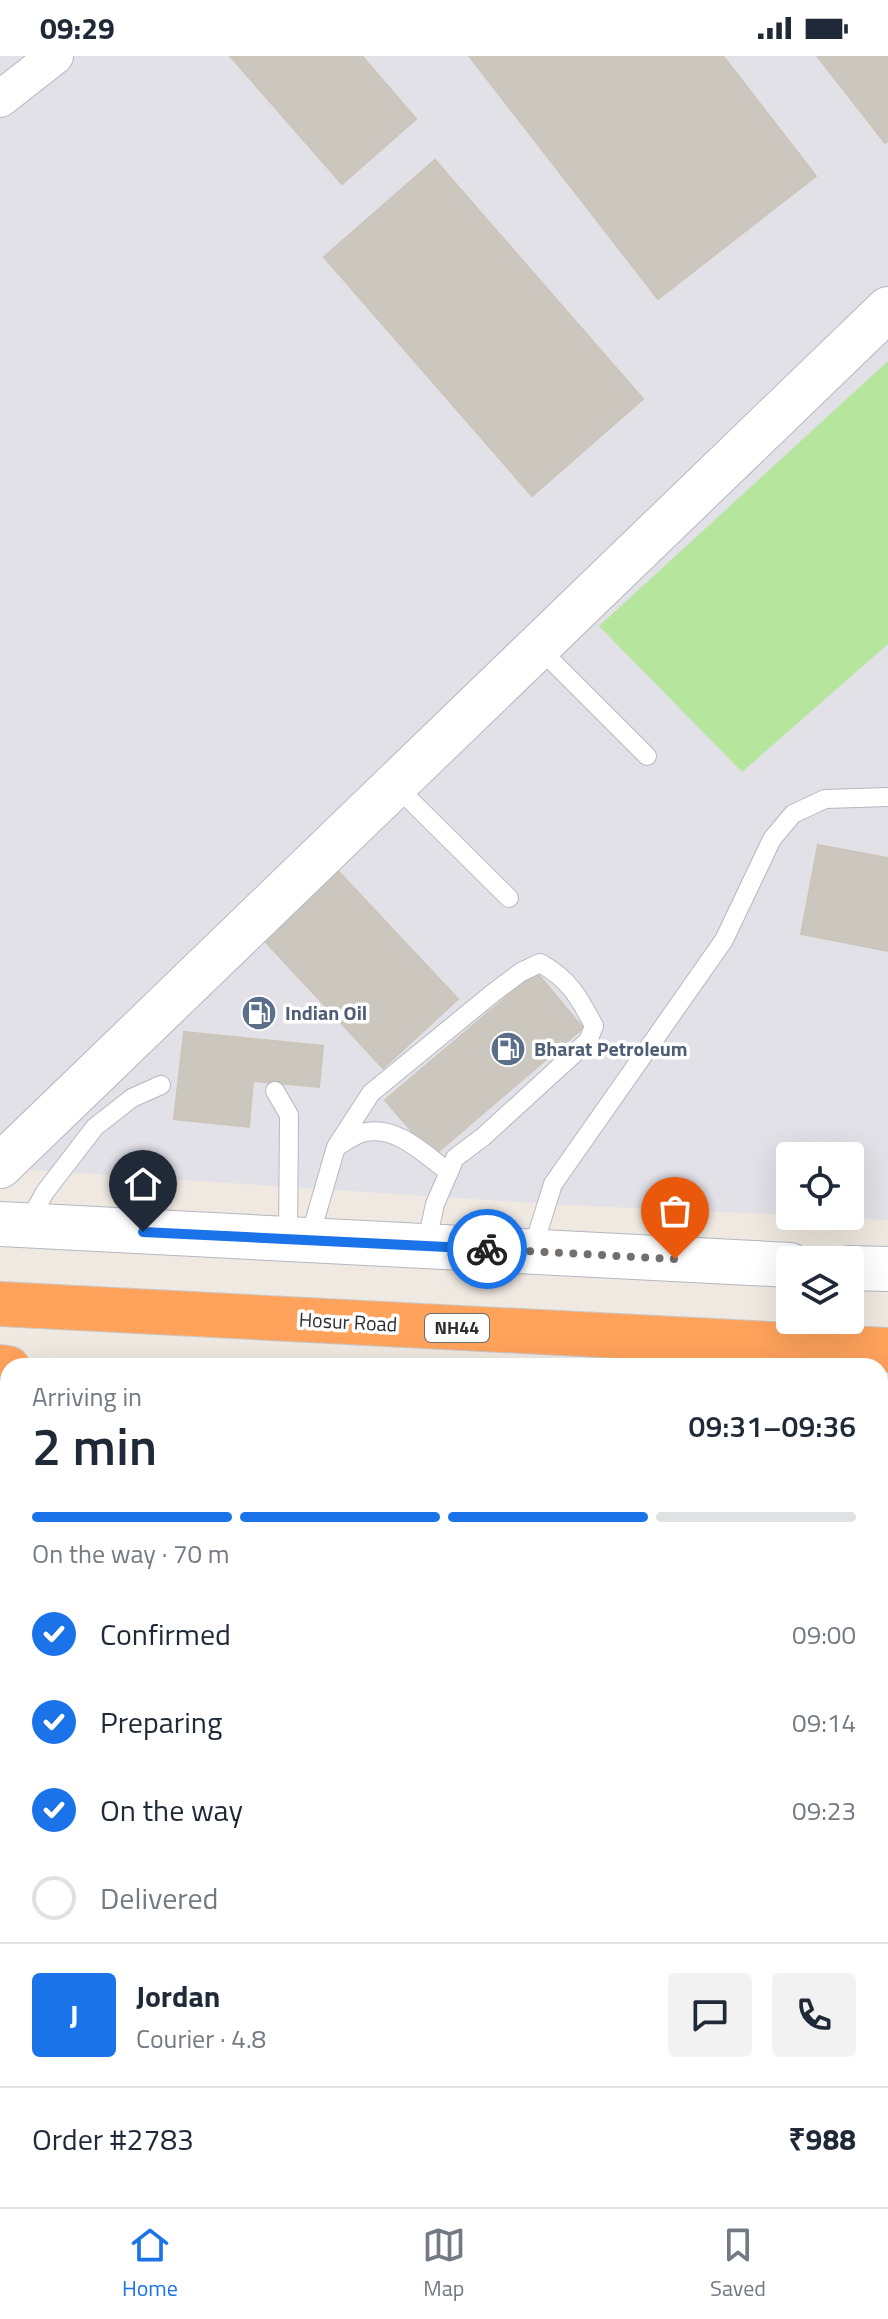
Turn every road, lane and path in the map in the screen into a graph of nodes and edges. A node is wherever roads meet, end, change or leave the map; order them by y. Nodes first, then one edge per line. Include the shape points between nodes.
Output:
1 (55, 56) edge
2 (0, 99) edge
3 (888, 309) edge
4 (538, 647) junction
5 (647, 756) dead end
6 (395, 785) junction
7 (888, 797) edge
8 (509, 898) dead end
9 (161, 1085) dead end
10 (275, 1091) dead end
11 (336, 1147) junction
12 (3, 1159) edge
13 (449, 1172) junction
14 (14, 1225) edge
15 (299, 1240) junction
16 (426, 1246) junction
17 (532, 1251) junction
18 (776, 1264) edge
19 (864, 1268) edge
20 (888, 1269) edge
21 (13, 1304) edge
22 (888, 1350) edge

1 - 2 street
3 - 4 street
4 - 5 lane
4 - 6 street
6 - 8 lane
6 - 12 street
7 - 17 lane via 825,799 793,814 772,839 724,940 553,1184
9 - 14 lane via 132,1098 95,1127
10 - 15 lane via 289,1115
11 - 13 lane via 365,1132 390,1132
11 - 13 lane via 371,1093 511,979 540,963 560,974 582,1003 594,1026 588,1041 455,1158
11 - 15 lane
13 - 16 lane
14 - 15 street
15 - 16 street
16 - 17 street
17 - 18 street
19 - 20 street
21 - 22 highway, Hosur Road / NH44

